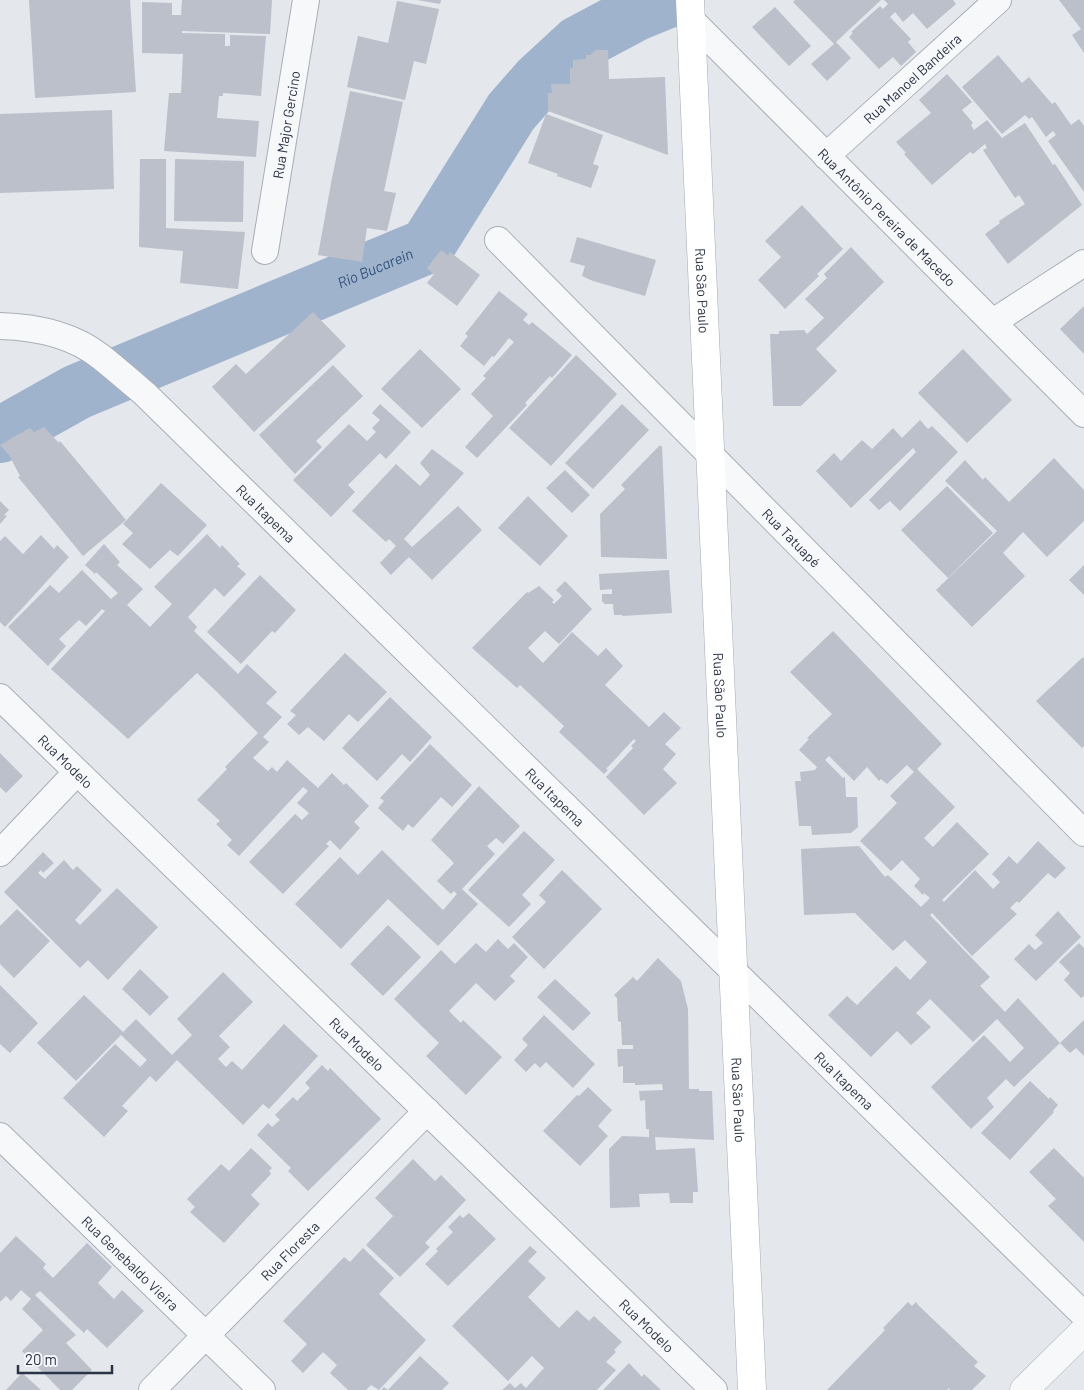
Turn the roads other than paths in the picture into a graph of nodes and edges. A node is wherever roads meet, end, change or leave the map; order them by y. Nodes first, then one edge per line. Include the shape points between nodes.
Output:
1 (306, 0) edge
2 (998, 0) edge
3 (690, 10) edge
4 (826, 156) junction
5 (498, 240) dead end
6 (265, 251) dead end
7 (1084, 263) edge
8 (993, 322) junction
9 (0, 326) edge
10 (1084, 414) edge
11 (710, 453) junction
12 (0, 697) edge
13 (77, 772) junction
14 (1084, 833) edge
15 (0, 853) edge
16 (734, 972) junction
17 (427, 1111) junction
18 (0, 1136) edge
19 (1084, 1316) edge
20 (1084, 1331) edge
21 (205, 1334) junction
22 (152, 1390) edge
23 (262, 1390) edge
24 (714, 1390) edge
25 (752, 1390) edge
26 (1024, 1390) edge

1 - 6 street, Rua Major Gercino
2 - 4 street, Rua Manoel Bandeira
3 - 4 street, Rua Antônio Pereira de Macedo
3 - 11 main road, Rua São Paulo
4 - 8 street, Rua Antônio Pereira de Macedo
5 - 11 street, Rua Tatuapé
7 - 8 street
8 - 10 street, Rua Antônio Pereira de Macedo
9 - 16 street, Rua Itapema via 42,330 74,340 100,356 145,394
11 - 14 street, Rua Tatuapé
11 - 16 main road, Rua São Paulo
12 - 13 street, Rua Modelo
13 - 15 street
13 - 17 street, Rua Modelo
16 - 19 street, Rua Itapema
16 - 25 main road, Rua São Paulo
17 - 21 street, Rua Floresta
17 - 24 street, Rua Modelo
18 - 21 street, Rua Genebaldo Vieira
20 - 26 street
21 - 22 street, Rua Floresta
21 - 23 street, Rua Genebaldo Vieira

